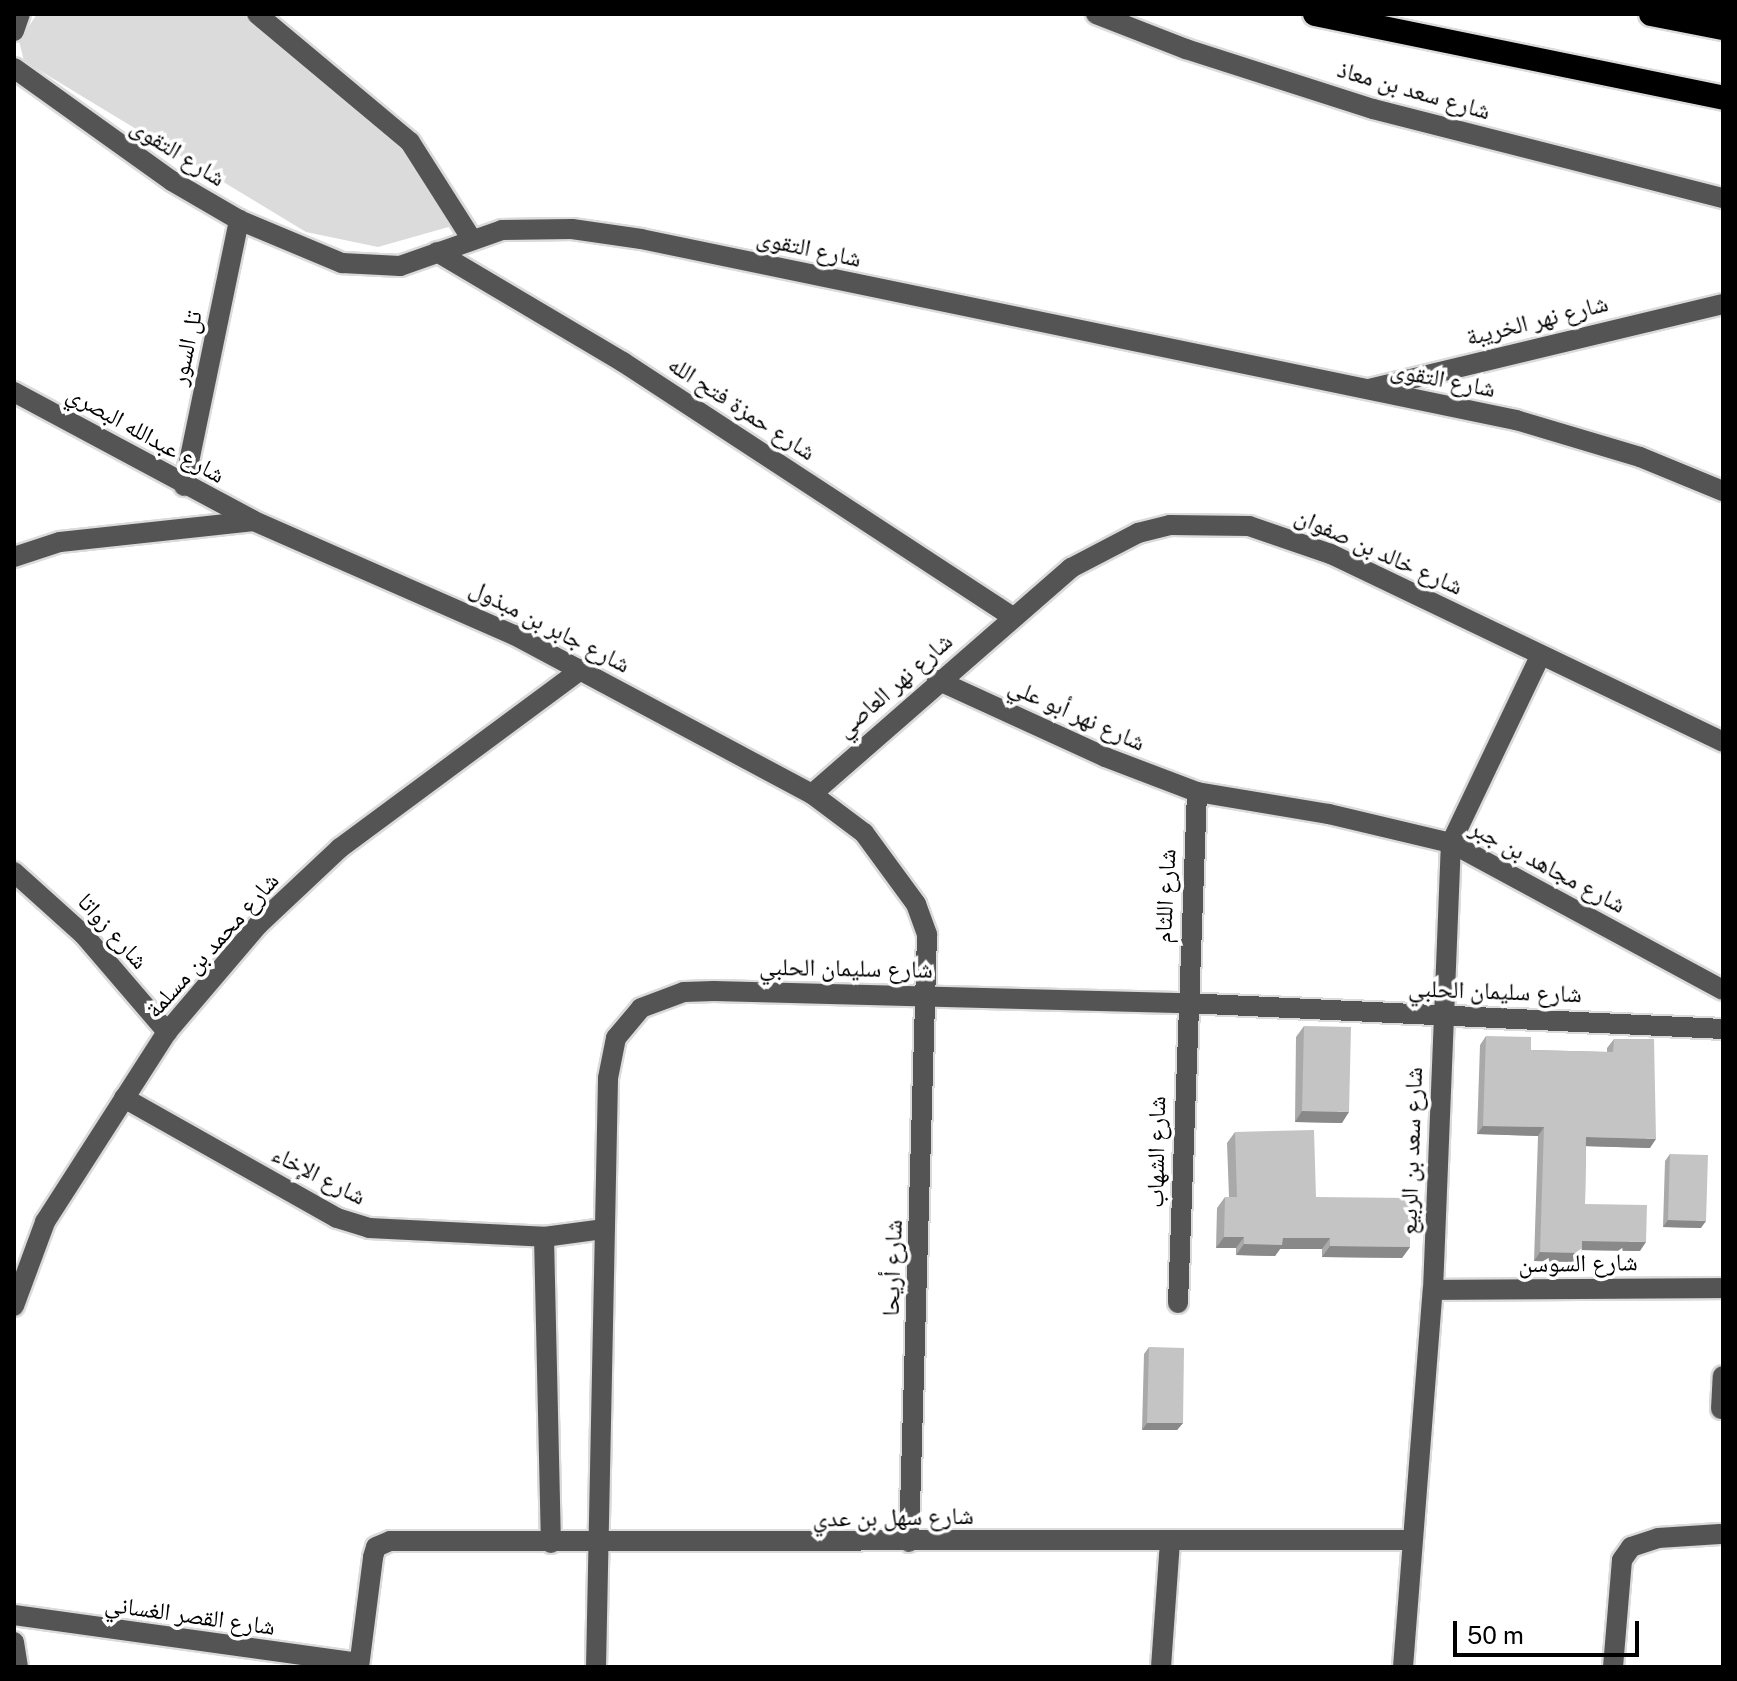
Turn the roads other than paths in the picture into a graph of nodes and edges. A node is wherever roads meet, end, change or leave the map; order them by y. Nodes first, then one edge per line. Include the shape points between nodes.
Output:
1 (20, 14) edge
2 (257, 14) edge
3 (1096, 14) edge
4 (1315, 14) edge
5 (1651, 14) edge
6 (1723, 28) edge
7 (14, 31) edge
8 (14, 68) edge
9 (1723, 98) edge
10 (1723, 198) edge
11 (239, 220) junction
12 (471, 238) junction
13 (437, 252) junction
14 (1723, 304) edge
15 (1364, 390) junction
16 (14, 392) edge
17 (184, 486) junction
18 (1723, 491) edge
19 (254, 521) junction
20 (14, 557) edge
21 (1013, 617) junction
22 (1540, 656) junction
23 (582, 669) junction
24 (937, 680) junction
25 (1723, 742) edge
26 (1197, 792) junction
27 (812, 794) junction
28 (1451, 843) junction
29 (14, 872) edge
30 (1723, 990) edge
31 (928, 995) junction
32 (1186, 1003) junction
33 (1441, 1014) junction
34 (1723, 1029) edge
35 (167, 1032) junction
36 (124, 1098) junction
37 (604, 1229) junction
38 (544, 1237) junction
39 (17, 1276) edge
40 (1723, 1288) edge
41 (1433, 1290) junction
42 (1178, 1303) dead end
43 (14, 1306) edge
44 (1723, 1376) edge
45 (1721, 1409) edge
46 (1720, 1534) dead end
47 (1412, 1540) junction
48 (599, 1541) junction
49 (909, 1542) junction
50 (1170, 1542) junction
51 (551, 1543) junction
52 (14, 1615) edge
53 (14, 1642) edge
54 (359, 1665) edge
55 (18, 1667) edge
56 (596, 1667) edge
57 (1161, 1667) edge
58 (1403, 1667) edge
59 (1613, 1667) edge

1 - 7 street
2 - 12 street via 410,142
3 - 10 street, شارع سعد بن معاذ via 1373,109
4 - 9 highway
5 - 6 highway
8 - 11 street, شارع التقوى via 108,138
11 - 13 street, شارع التقوى via 342,263 400,266
11 - 17 street, تل السور
12 - 13 street, شارع التقوى
12 - 15 street, شارع التقوى via 535,227 641,239
13 - 21 street, شارع حمزة فتح الله via 623,362
14 - 15 street, شارع نهر الخريبة
15 - 18 street, شارع التقوى via 1516,420 1640,457
16 - 17 street, شارع عبدالله البصري
17 - 19 street, شارع عبدالله البصري
19 - 20 street, شارع جابر بن مبذول via 60,542
19 - 23 street, شارع جابر بن مبذول via 448,603
21 - 22 street, شارع خالد بن صفوان via 1071,568 1138,533 1170,525 1221,524 1278,533 1331,554
21 - 24 street, شارع نهر العاصي
22 - 25 street, شارع خالد بن صفوان
22 - 28 street, شارع سعد بن الربيع
23 - 27 street, شارع جابر بن مبذول
23 - 35 street, شارع محمد بن مسلمة via 340,848 258,925
24 - 26 street, شارع نهر أبو علي via 1105,757
24 - 27 street, شارع نهر العاصي
26 - 28 street, شارع مجاهد بن جبر via 1329,814
26 - 32 street, شارع اللثام
27 - 31 street, شارع جابر بن مبذول via 864,833 916,904 927,935
28 - 30 street, شارع مجاهد بن جبر
28 - 33 street, شارع سعد بن الربيع
29 - 35 street, شارع زواتا via 84,935
31 - 32 street, شارع سليمان الحلبي
31 - 37 street, شارع سليمان الحلبي via 699,991 641,1008 626,1022 609,1058
31 - 49 street, شارع أريحا
32 - 33 street, شارع سليمان الحلبي
32 - 42 street, شارع الشهاب
33 - 34 street, شارع سليمان الحلبي
33 - 41 street, شارع سعد بن الربيع
35 - 36 street, شارع محمد بن مسلمة
36 - 38 street, شارع الإخاء via 337,1218 420,1233
36 - 39 street, شارع محمد بن مسلمة
37 - 38 street, شارع الإخاء
37 - 48 street, شارع سليمان الحلبي
38 - 51 street
39 - 43 street, شارع محمد بن مسلمة
40 - 41 street, شارع السوسن
41 - 47 street, شارع سعد بن الربيع
44 - 45 street
46 - 59 street via 1658,1538 1631,1547 1622,1560
47 - 50 street, شارع سهل بن عدي
47 - 58 street, شارع سعد بن الربيع
48 - 49 street, شارع سهل بن عدي
48 - 51 street, شارع سهل بن عدي
48 - 56 street, شارع سليمان الحلبي
49 - 50 street, شارع سهل بن عدي
50 - 57 street
51 - 54 street, شارع سهل بن عدي via 390,1541 376,1547
52 - 54 street, شارع القصر الغساني
53 - 55 street

